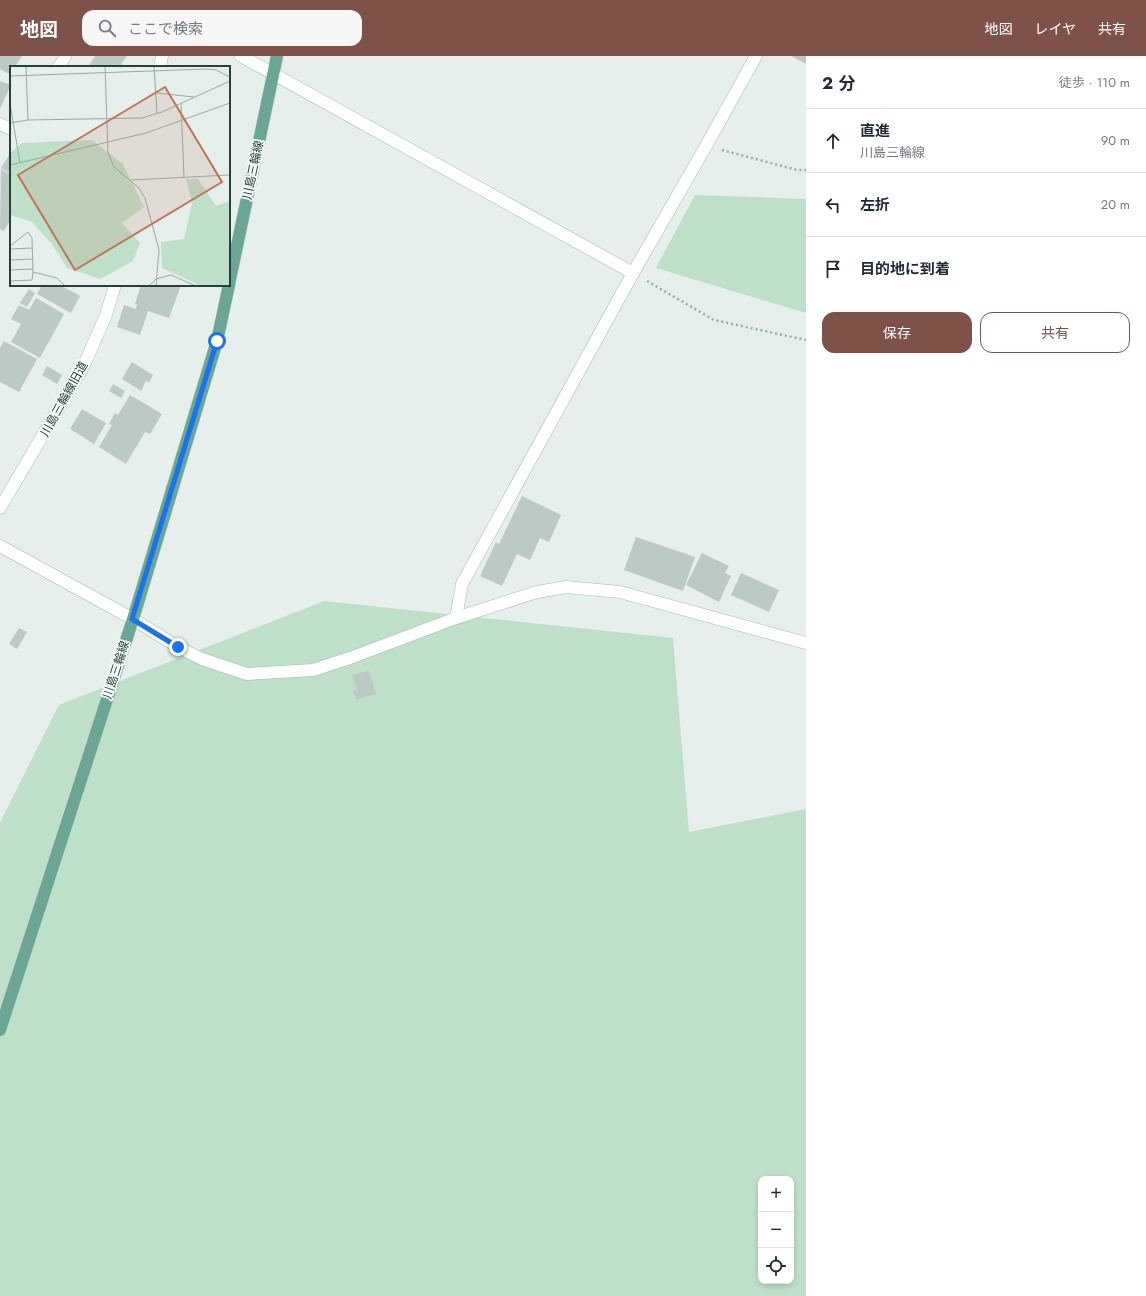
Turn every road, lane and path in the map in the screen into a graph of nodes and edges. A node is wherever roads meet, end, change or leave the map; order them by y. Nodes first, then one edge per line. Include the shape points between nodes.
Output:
1 (66, 56) edge
2 (162, 56) edge
3 (241, 56) edge
4 (276, 56) edge
5 (756, 56) edge
6 (59, 66) edge
7 (160, 66) edge
8 (272, 73) junction
9 (0, 124) edge
10 (10, 129) edge
11 (706, 146) junction
12 (806, 170) edge
13 (633, 273) junction
14 (230, 279) edge
15 (115, 286) edge
16 (229, 286) edge
17 (806, 340) edge
18 (0, 508) edge
19 (0, 546) edge
20 (456, 618) junction
21 (132, 619) junction
22 (806, 643) edge
23 (0, 1030) edge

1 - 6 lane
2 - 7 street
3 - 8 street
4 - 8 main road, 川島三輪線
5 - 11 street
8 - 13 street
8 - 14 main road, 川島三輪線
9 - 10 street
11 - 12 path via 796,170
11 - 13 street
13 - 17 path via 714,320
13 - 20 street via 462,584
15 - 18 street, 川島三輪線旧道 via 106,315 84,366
16 - 21 main road, 川島三輪線 via 217,341
19 - 21 street
20 - 21 street via 313,670 247,674 202,659
20 - 22 street via 537,592 566,587 620,592
21 - 23 main road, 川島三輪線

